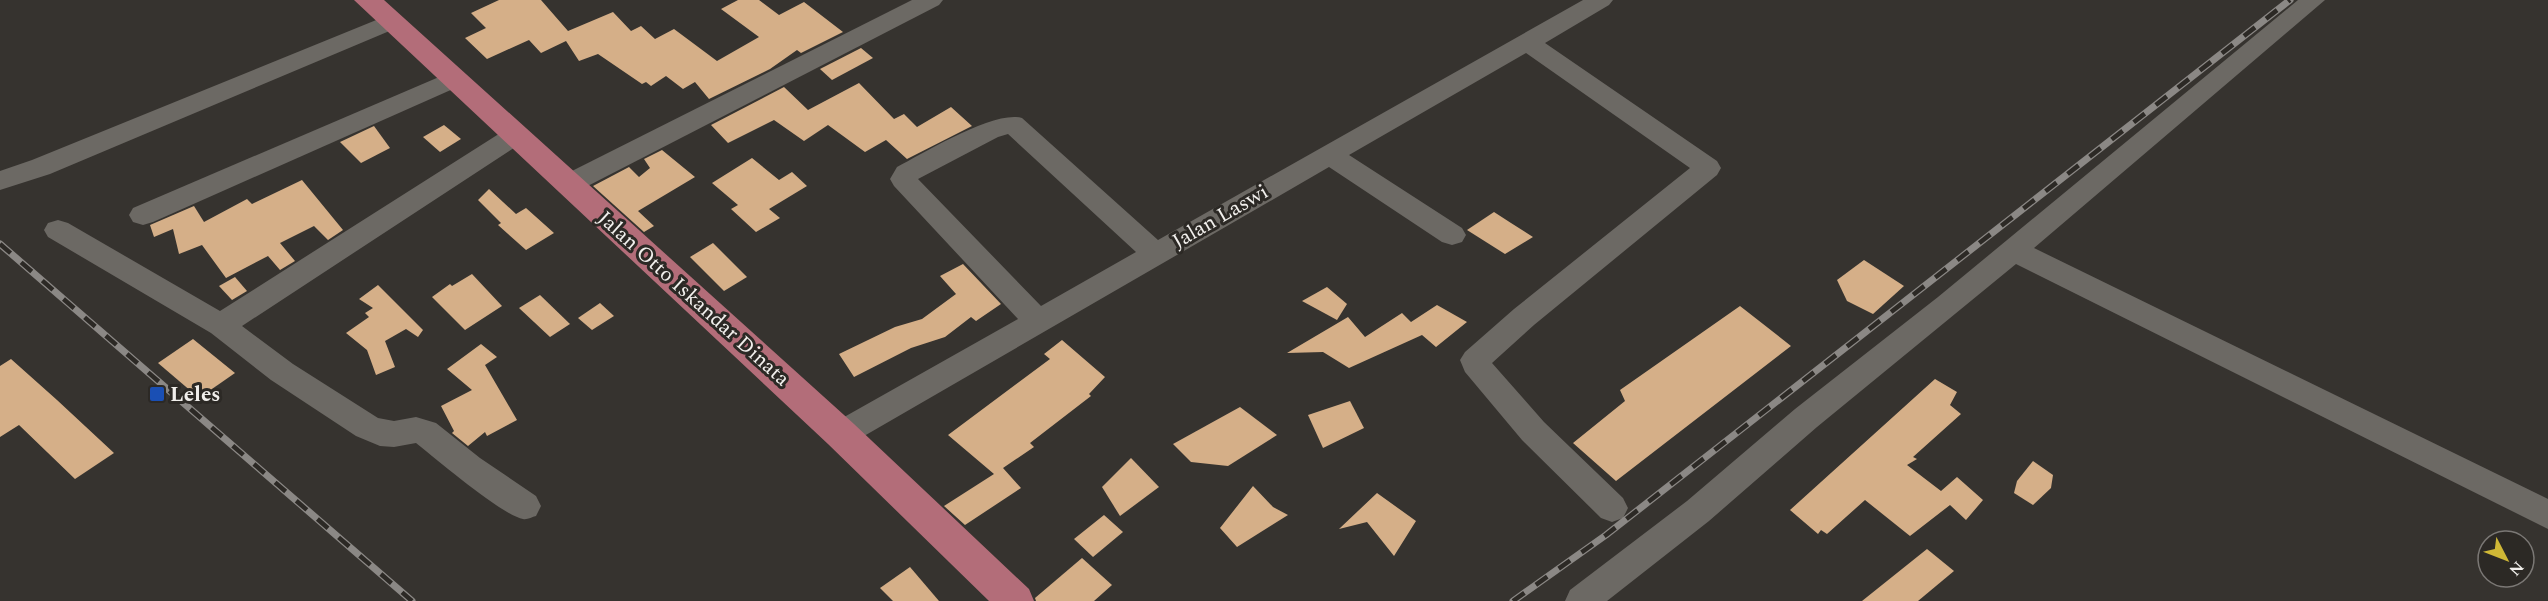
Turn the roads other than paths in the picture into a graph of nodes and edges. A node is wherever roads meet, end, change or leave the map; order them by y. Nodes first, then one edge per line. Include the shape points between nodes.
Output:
1 (931, 0) edge
2 (1600, 0) edge
3 (2313, 0) edge
4 (379, 11) edge
5 (1527, 42) junction
6 (453, 79) junction
7 (514, 136) junction
8 (1328, 154) junction
9 (0, 181) edge
10 (569, 184) junction
11 (143, 214) dead end
12 (58, 230) dead end
13 (1452, 235) dead end
14 (2013, 250) junction
15 (1155, 253) junction
16 (1037, 320) junction
17 (221, 325) junction
18 (842, 434) junction
19 (525, 506) dead end
20 (1612, 508) dead end
21 (2548, 515) edge
22 (1015, 601) edge
23 (1582, 601) edge

1 - 10 street
2 - 5 street, Jalan Laswi
3 - 14 street
4 - 6 main road, Jalan Otto Iskandar Dinata
4 - 9 street via 40,167
5 - 8 street, Jalan Laswi
5 - 20 street via 1708,168 1475,360 1533,431
6 - 7 main road, Jalan Otto Iskandar Dinata
6 - 11 street
7 - 10 main road, Jalan Otto Iskandar Dinata
7 - 17 street
8 - 13 street
8 - 15 street, Jalan Laswi
10 - 18 main road, Jalan Otto Iskandar Dinata
12 - 17 street
14 - 21 street
14 - 23 street via 1806,418 1698,512
15 - 16 street, Jalan Laswi
15 - 16 street via 1013,124 989,131 906,174 903,179 908,185
16 - 18 street, Jalan Laswi
17 - 19 street via 282,372 367,427 380,433 426,432
18 - 22 main road, Jalan Otto Iskandar Dinata

